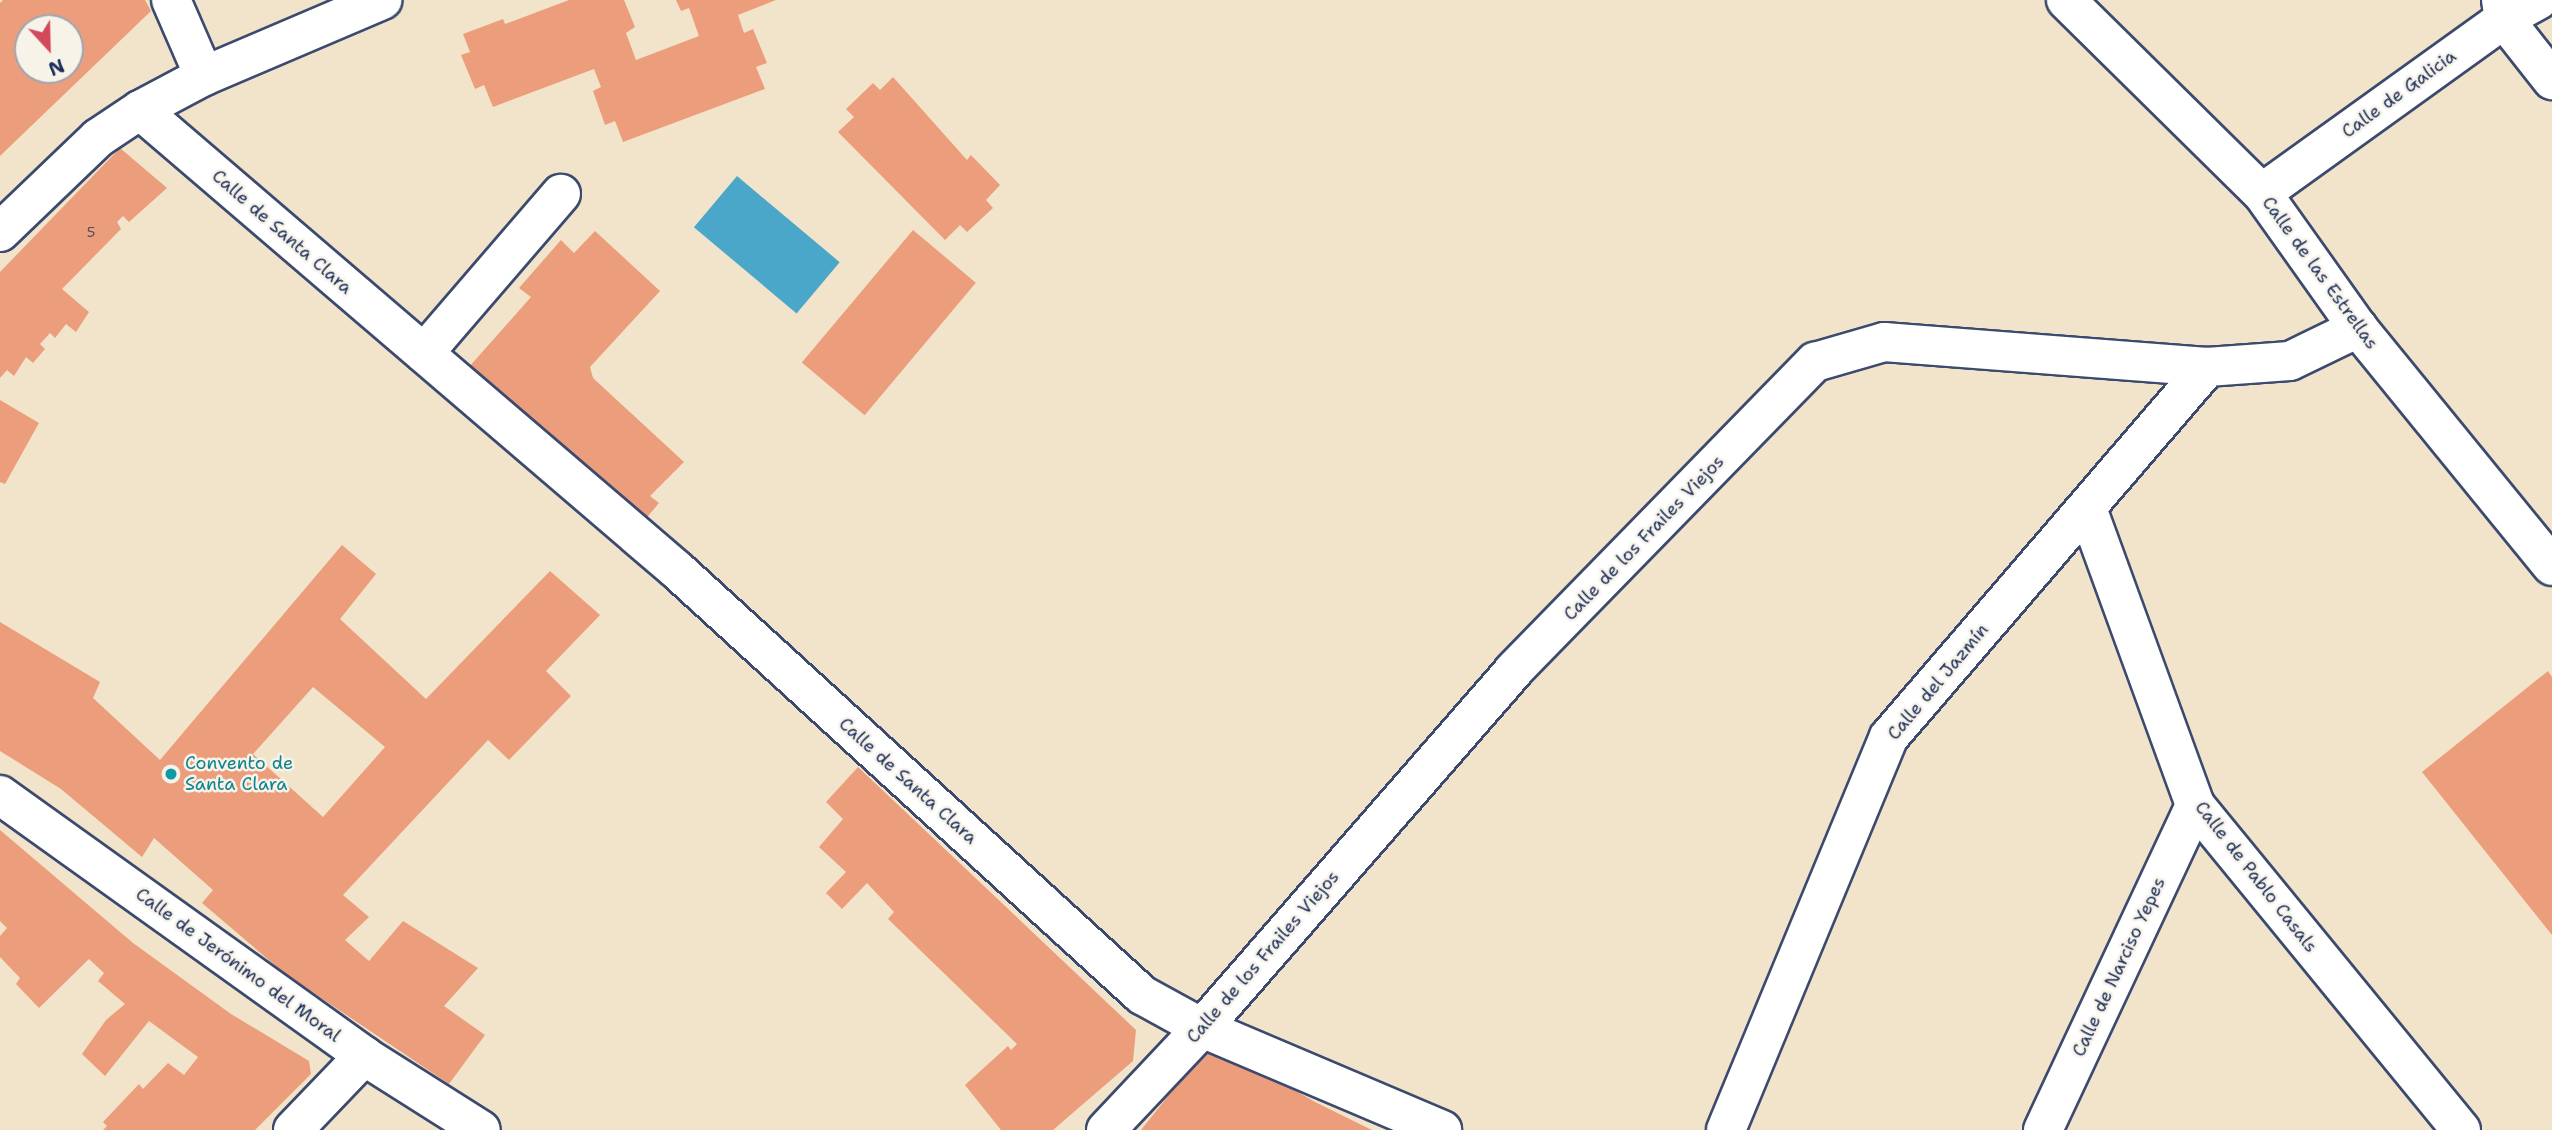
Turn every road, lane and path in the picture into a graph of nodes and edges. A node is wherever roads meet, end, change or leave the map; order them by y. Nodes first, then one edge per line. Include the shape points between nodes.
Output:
1 (171, 0) edge
2 (382, 0) edge
3 (2066, 0) edge
4 (2538, 0) edge
5 (2502, 9) edge
6 (204, 76) junction
7 (2552, 80) edge
8 (140, 110) junction
9 (2262, 193) junction
10 (562, 194) dead end
11 (0, 232) edge
12 (2358, 328) junction
13 (424, 354) junction
14 (2207, 367) junction
15 (2087, 508) junction
16 (2552, 566) edge
17 (0, 795) edge
18 (2195, 805) junction
19 (1202, 1028) junction
20 (364, 1056) junction
21 (293, 1130) edge
22 (481, 1130) edge
23 (1106, 1130) edge
24 (1442, 1130) edge
25 (1726, 1130) edge
26 (2043, 1130) edge
27 (2460, 1130) edge

1 - 6 street
2 - 6 street
3 - 9 street, Calle de las Estrellas
4 - 5 street, Calle de Galicia
5 - 7 street
5 - 9 street, Calle de Galicia
6 - 8 street
8 - 11 street via 98,138
8 - 13 street, Calle de Santa Clara
9 - 12 street, Calle de las Estrellas
10 - 13 street
12 - 14 street, Calle de los Frailes Viejos via 2290,361
12 - 16 street, Calle de las Estrellas
13 - 19 street, Calle de Santa Clara via 678,571 1142,995
14 - 15 street, Calle del Jazmín
14 - 19 street, Calle de los Frailes Viejos via 1884,342 1815,362 1514,670
15 - 18 street, Calle de Pablo Casals
15 - 25 street, Calle del Jazmín via 1889,737
17 - 20 street, Calle de Jerónimo del Moral
18 - 26 street, Calle de Narciso Yepes
18 - 27 street, Calle de Pablo Casals
19 - 23 street, Calle de los Frailes Viejos
19 - 24 street, Calle de Santa Clara
20 - 21 street
20 - 22 street, Calle de Jerónimo del Moral

